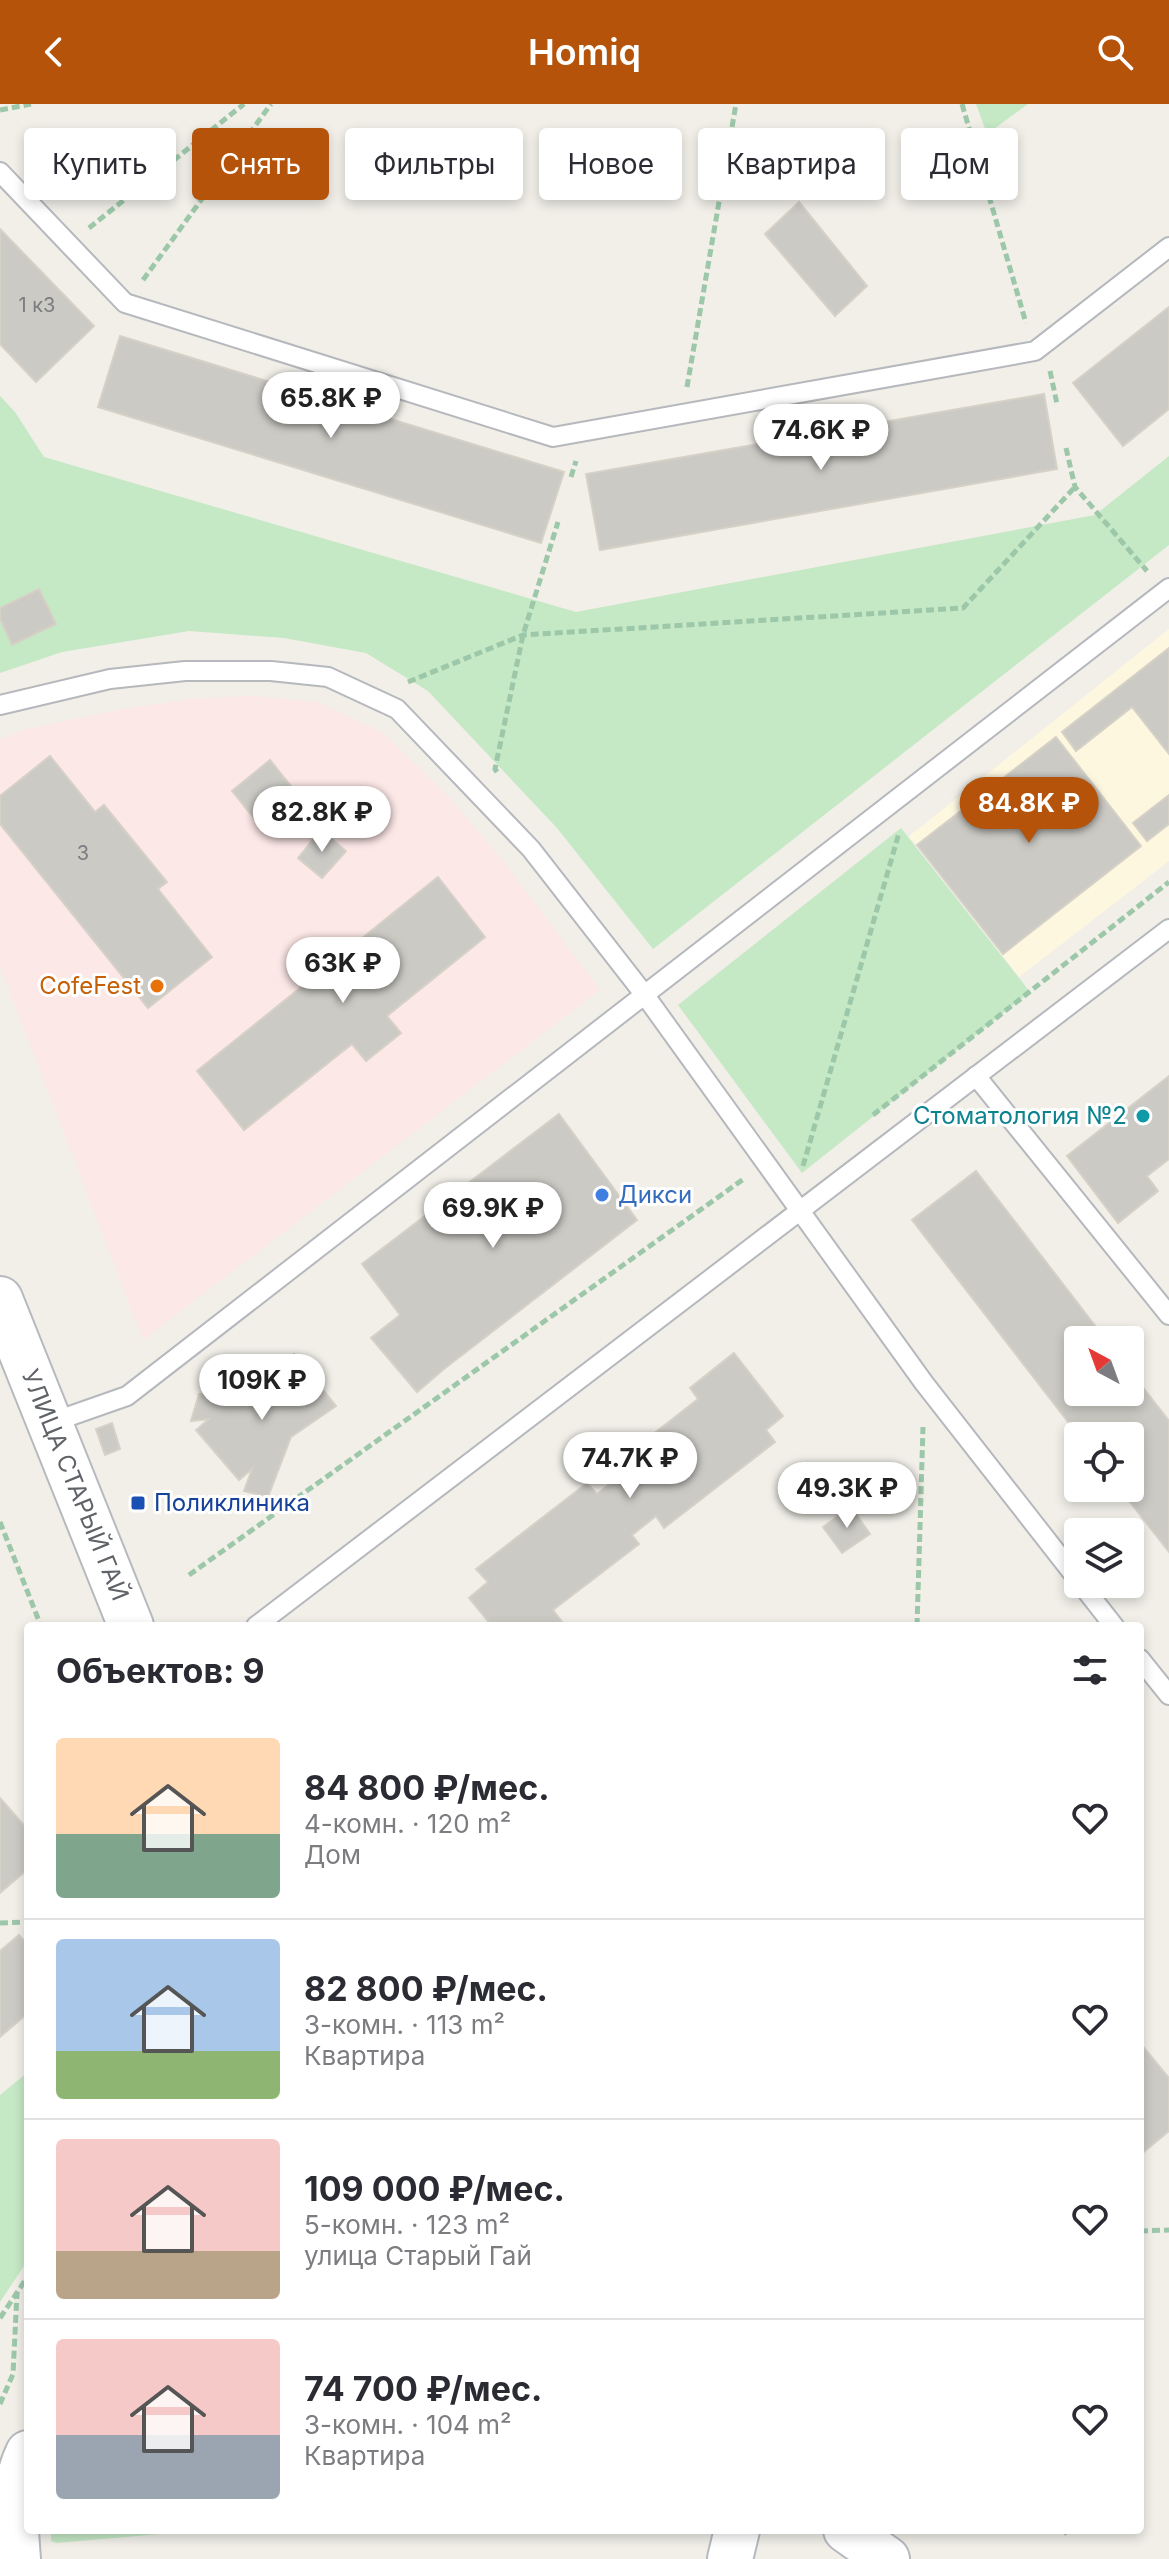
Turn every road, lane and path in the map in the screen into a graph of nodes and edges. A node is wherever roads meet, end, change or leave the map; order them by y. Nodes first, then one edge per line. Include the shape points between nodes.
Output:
1 (31, 104) edge
2 (244, 104) edge
3 (271, 104) edge
4 (736, 104) edge
5 (962, 104) edge
6 (0, 110) edge
7 (0, 172) edge
8 (69, 244) junction
9 (1169, 247) edge
10 (125, 303) junction
11 (1035, 351) junction
12 (1050, 371) dead end
13 (683, 414) junction
14 (1066, 448) dead end
15 (1075, 487) junction
16 (1166, 590) edge
17 (400, 686) dead end
18 (0, 705) edge
19 (1169, 882) edge
20 (1169, 929) edge
21 (644, 994) junction
22 (976, 1076) junction
23 (864, 1122) dead end
24 (766, 1164) junction
25 (812, 1164) dead end
26 (801, 1211) junction
27 (0, 1299) edge
28 (1169, 1315) edge
29 (924, 1383) junction
30 (50, 1423) junction
31 (0, 1522) edge
32 (1064, 1562) edge
33 (189, 1575) dead end
34 (1092, 1598) edge
35 (39, 1622) edge
36 (129, 1622) edge
37 (261, 1622) edge
38 (917, 1622) edge
39 (1111, 1622) edge
40 (1144, 1664) edge
41 (1169, 1695) edge
42 (24, 1922) edge
43 (0, 1923) edge
44 (1169, 2230) edge
45 (1144, 2231) edge
46 (24, 2282) edge
47 (17, 2292) junction
48 (0, 2318) edge
49 (0, 2404) edge
50 (24, 2462) edge
51 (736, 2534) edge
52 (852, 2534) edge
53 (18, 2559) edge
54 (730, 2559) edge
55 (887, 2559) edge

1 - 6 path
2 - 8 path
3 - 10 path
4 - 13 path
5 - 11 path
7 - 8 lane
8 - 10 lane
9 - 11 lane
10 - 13 lane via 553,437
11 - 12 path
11 - 13 lane
14 - 15 path
15 - 16 path
15 - 17 path via 963,608 523,635
16 - 21 lane
18 - 21 lane via 110,679 185,671 328,677 397,709 531,849
19 - 23 path
20 - 22 lane
21 - 24 lane
21 - 30 lane via 127,1396
22 - 26 lane
22 - 28 lane
24 - 25 path via 802,1173
24 - 26 lane
24 - 33 path
26 - 29 lane
26 - 37 lane
27 - 30 street, УЛИЦА СТАРЫЙ ГАЙ
29 - 32 lane
29 - 38 path
30 - 36 street, УЛИЦА СТАРЫЙ ГАЙ
31 - 35 path
34 - 39 lane
40 - 41 lane
42 - 43 path
44 - 45 path
46 - 47 path
47 - 48 path
47 - 49 path via 13,2374
50 - 53 street via 14,2515
51 - 54 street
52 - 55 street

